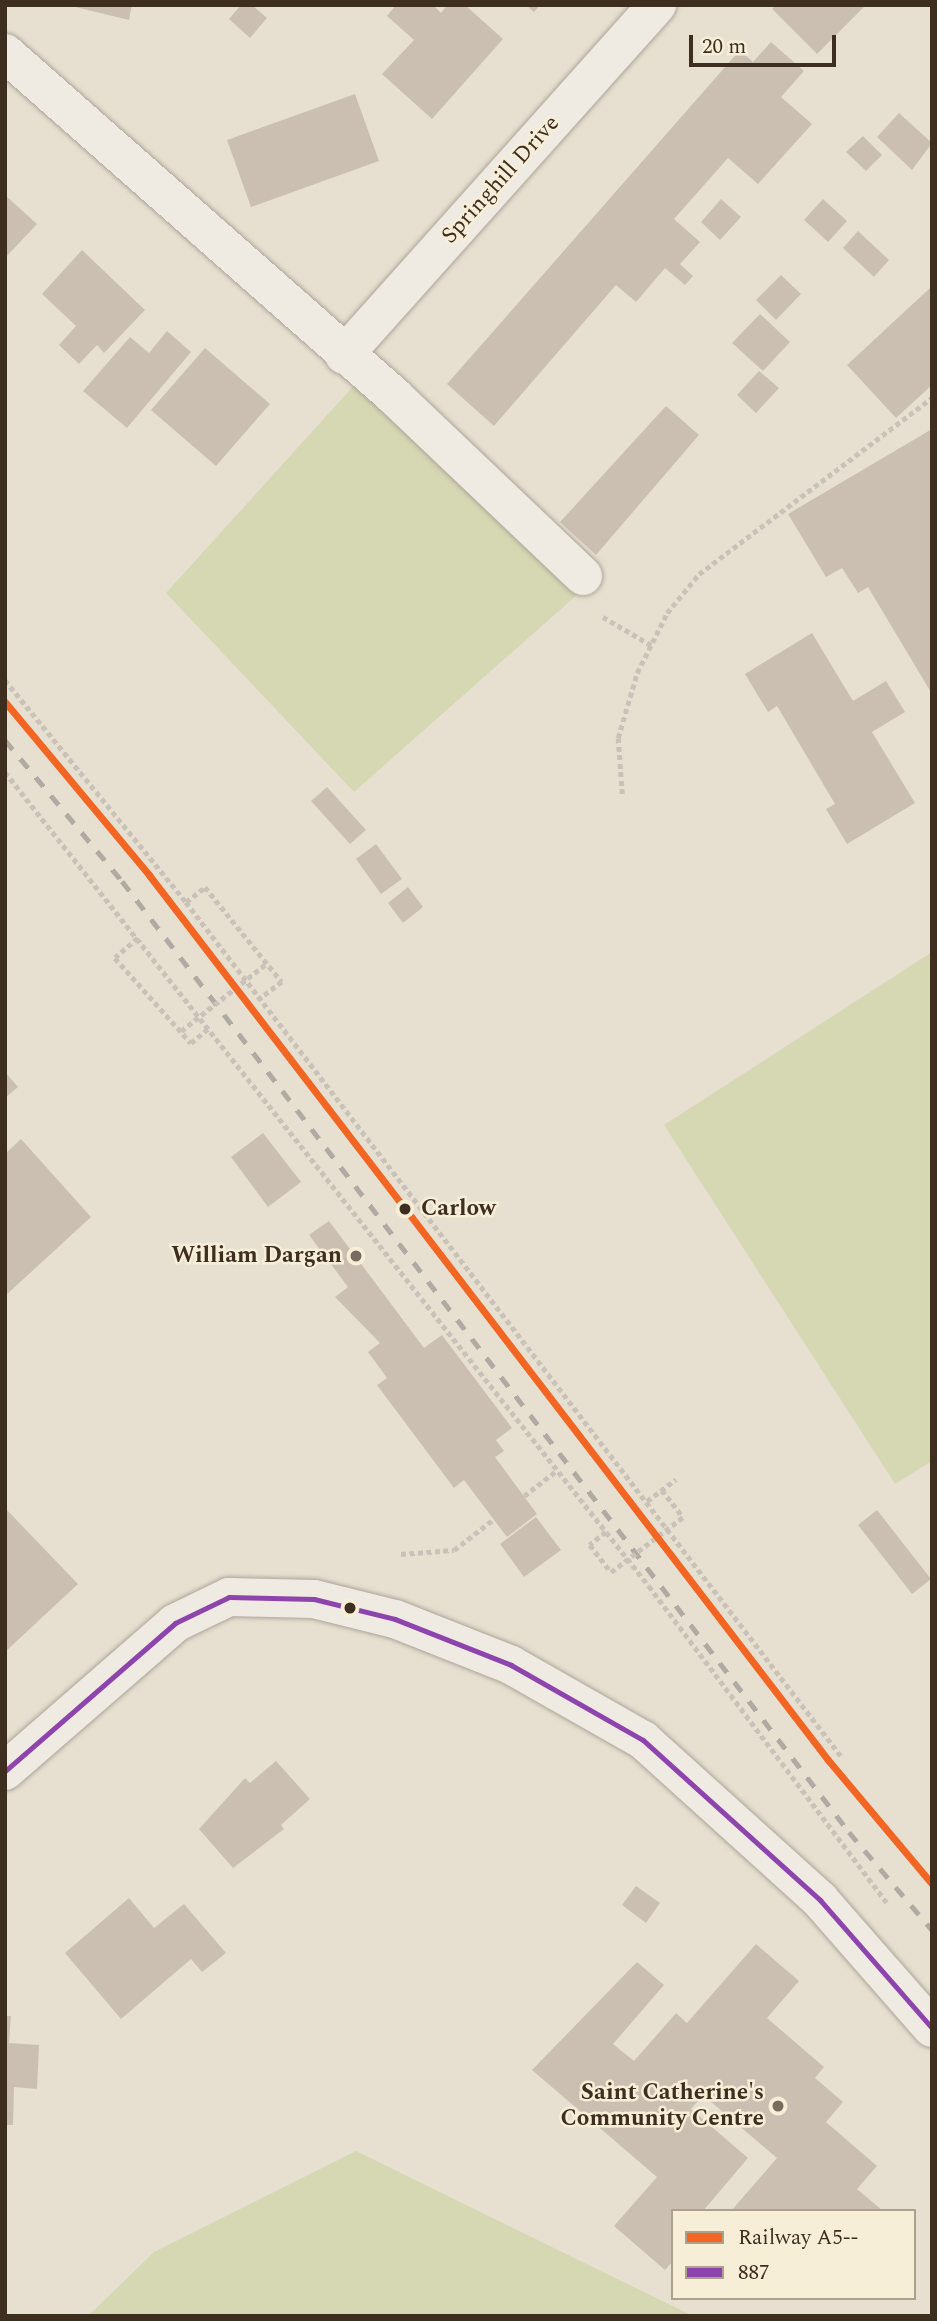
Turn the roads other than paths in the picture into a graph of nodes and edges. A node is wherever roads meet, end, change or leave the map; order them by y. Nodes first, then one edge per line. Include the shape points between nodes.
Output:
1 (657, 5) edge
2 (5, 53) edge
3 (344, 355) junction
4 (583, 576) road end
5 (5, 1771) edge
6 (932, 2028) edge

1 - 3 street, Springhill Drive
2 - 3 street
3 - 4 street
5 - 6 street via 175,1623 229,1597 314,1599 395,1619 511,1665 643,1740 820,1900

